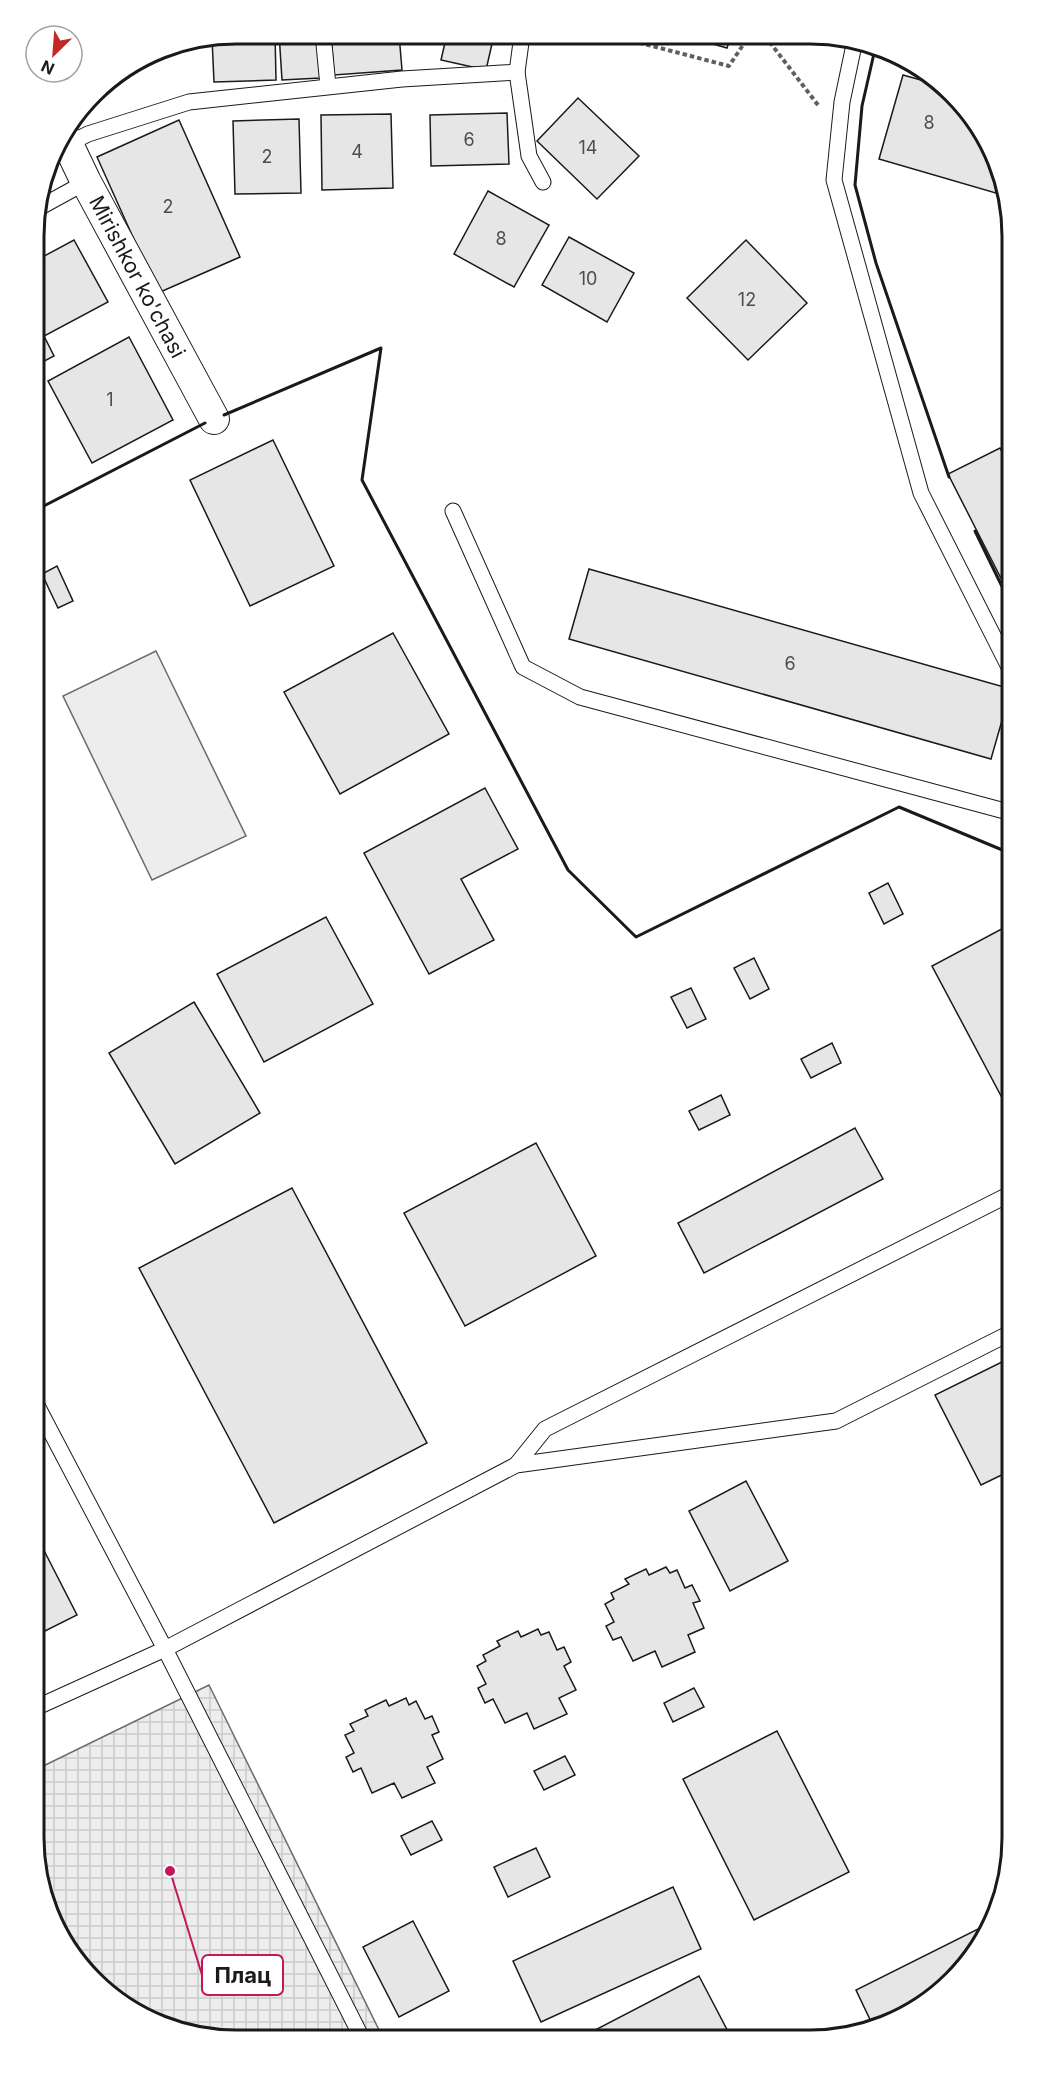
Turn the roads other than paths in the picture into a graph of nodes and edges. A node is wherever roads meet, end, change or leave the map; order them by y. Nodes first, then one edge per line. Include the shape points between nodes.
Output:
1 (324, 44) edge
2 (521, 44) edge
3 (853, 49) edge
4 (517, 72) junction
5 (328, 86) junction
6 (71, 138) edge
7 (67, 143) edge
8 (86, 182) junction
9 (543, 182) dead end
10 (46, 204) edge
11 (214, 419) dead end
12 (453, 511) dead end
13 (1002, 653) edge
14 (1002, 810) edge
15 (1001, 1198) edge
16 (1001, 1337) edge
17 (44, 1419) edge
18 (516, 1465) junction
19 (165, 1649) junction
20 (44, 1704) edge
21 (358, 2030) edge

1 - 5 lane
2 - 4 lane
3 - 13 lane via 842,102 834,180 921,493
4 - 5 lane
4 - 9 lane via 529,156
5 - 6 lane via 189,102
7 - 8 street, Mirishkor ko'chasi
8 - 10 lane
8 - 11 street, Mirishkor ko'chasi
12 - 14 lane via 523,667 579,697
15 - 18 lane via 545,1429
16 - 18 lane via 836,1421
17 - 19 lane
18 - 19 lane
19 - 20 lane
19 - 21 lane

